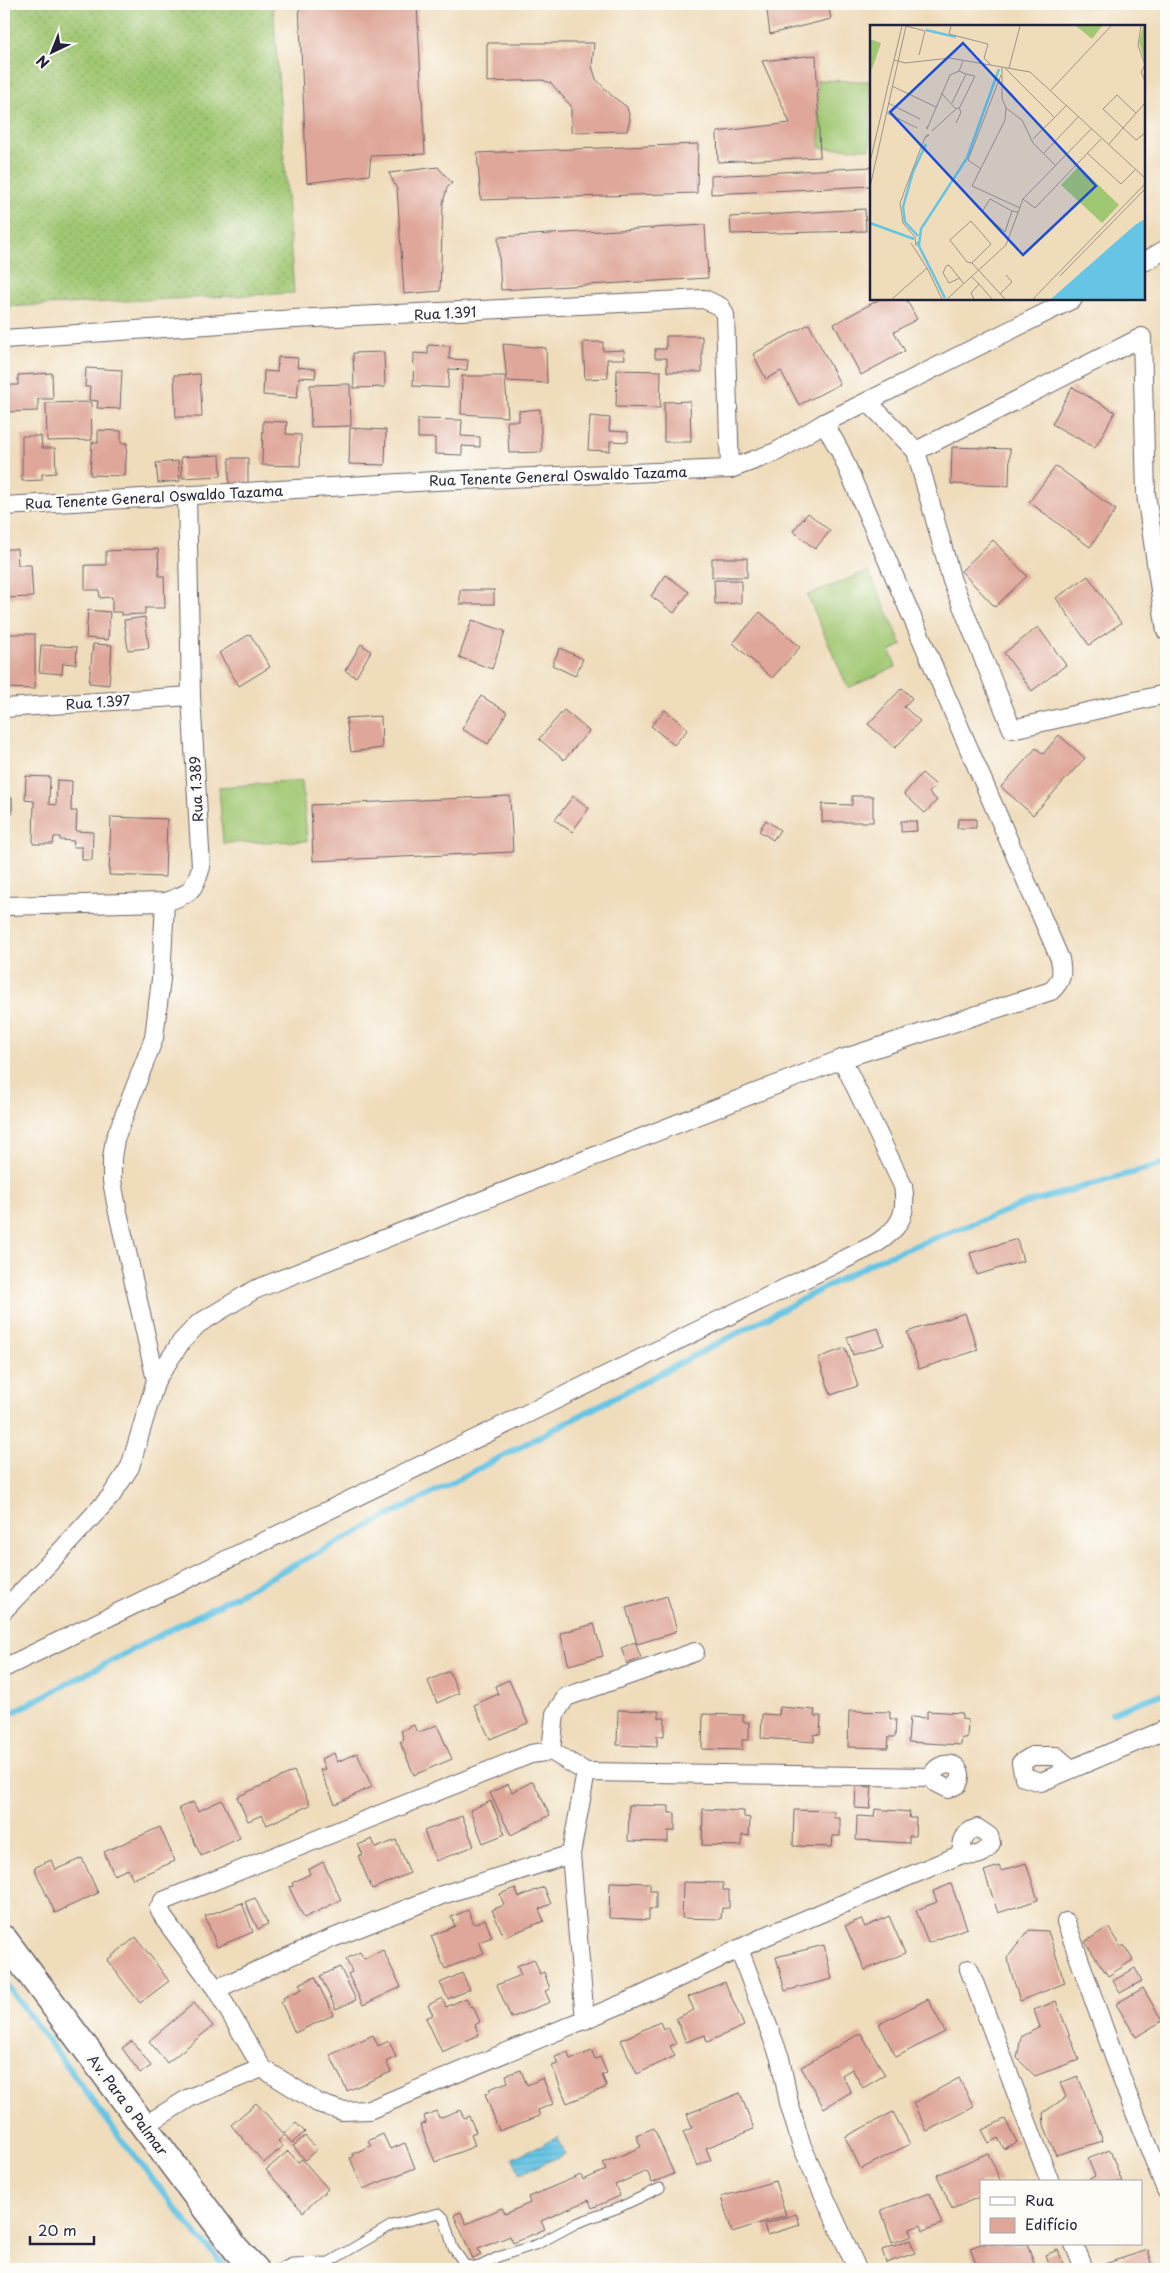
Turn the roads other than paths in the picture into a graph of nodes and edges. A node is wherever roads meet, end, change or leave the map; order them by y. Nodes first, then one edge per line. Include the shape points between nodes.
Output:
1 (1166, 249) edge
2 (1145, 261) edge
3 (1071, 300) edge
4 (4, 339) edge
5 (868, 402) junction
6 (824, 423) junction
7 (916, 451) junction
8 (730, 469) junction
9 (187, 495) junction
10 (4, 506) edge
11 (1166, 631) edge
12 (1166, 694) edge
13 (191, 696) junction
14 (4, 708) edge
15 (165, 902) junction
16 (4, 906) edge
17 (842, 1058) junction
18 (156, 1380) junction
19 (4, 1610) edge
20 (695, 1652) dead end
21 (4, 1668) edge
22 (1166, 1729) edge
23 (551, 1751) junction
24 (1071, 1769) dead end
25 (586, 1772) junction
26 (931, 1777) dead end
27 (570, 1854) junction
28 (962, 1854) dead end
29 (1066, 1922) dead end
30 (4, 1939) edge
31 (739, 1949) junction
32 (969, 1969) dead end
33 (216, 1989) junction
34 (585, 2020) junction
35 (262, 2068) junction
36 (144, 2126) junction
37 (1049, 2180) edge
38 (660, 2188) dead end
39 (1166, 2190) edge
40 (1075, 2246) edge
41 (255, 2269) edge
42 (279, 2269) edge
43 (857, 2269) edge
44 (1084, 2269) edge

1 - 2 street
3 - 5 street, Rua Tenente General Oswaldo Tazama
4 - 8 street, Rua 1.391 via 294,319 704,298 721,307 725,315
5 - 6 street, Rua Tenente General Oswaldo Tazama
5 - 7 street
6 - 8 street, Rua Tenente General Oswaldo Tazama via 776,452
6 - 17 street via 840,451 964,736 1060,959 1062,973 1059,983 1050,991
7 - 11 street via 1142,337 1146,494
7 - 12 street via 952,581 1012,729
8 - 9 street, Rua Tenente General Oswaldo Tazama
9 - 10 street, Rua Tenente General Oswaldo Tazama
9 - 13 street, Rua 1.389
13 - 14 street, Rua 1.397
13 - 15 street, Rua 1.389 via 201,867 196,886 186,895
15 - 16 street, Rua 1.389
15 - 18 street via 154,1038 115,1139 112,1158 117,1208
17 - 18 street via 254,1290 198,1324 181,1342
17 - 21 street via 903,1186 906,1202 902,1219 889,1235
18 - 19 street via 130,1467 116,1488 58,1554
20 - 23 street via 566,1697 555,1714
22 - 24 street
23 - 25 street
23 - 33 street via 530,1754 486,1770 163,1901 159,1908 165,1920
25 - 26 street
25 - 27 street
27 - 33 street via 442,1895 314,1945
27 - 34 street
28 - 31 street
29 - 39 street via 1127,2093
30 - 36 main road, Av. Para o Palmar
31 - 34 street
31 - 43 street via 780,2058 801,2144
32 - 37 street
33 - 35 street
34 - 35 street via 369,2110 342,2111 318,2103
35 - 36 street via 189,2098
36 - 41 main road, Av. Para o Palmar via 236,2249
38 - 42 lane via 478,2268 465,2265 439,2212 392,2225 329,2262 292,2263
40 - 44 street

